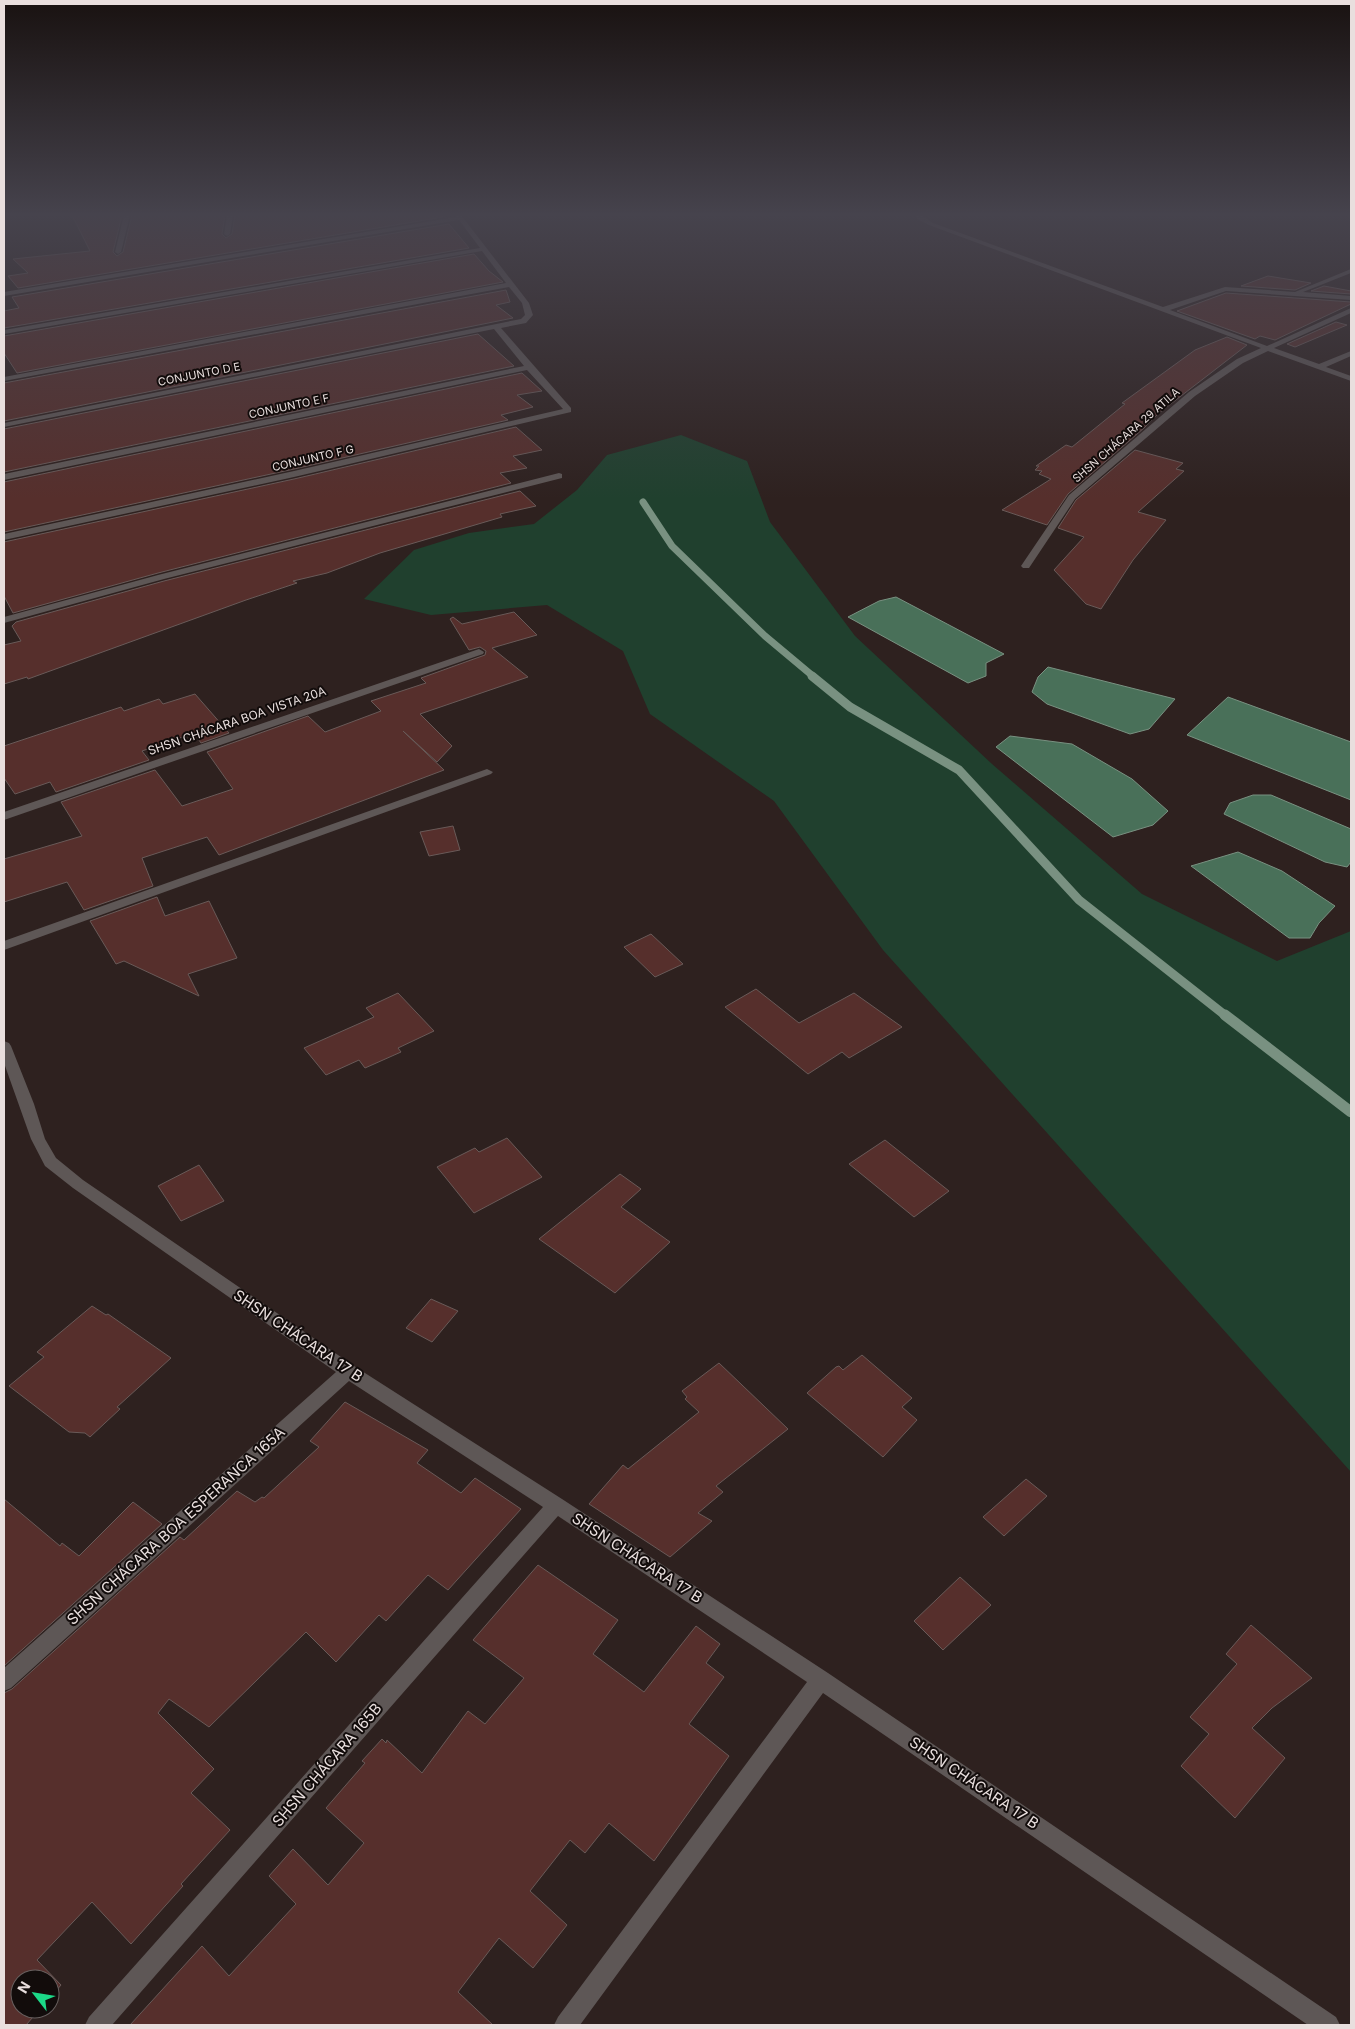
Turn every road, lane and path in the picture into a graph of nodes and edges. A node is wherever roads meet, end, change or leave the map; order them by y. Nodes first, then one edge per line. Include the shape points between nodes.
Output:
1 (133, 310) edge
2 (375, 310) edge
3 (528, 310) edge
4 (1162, 310) edge
5 (1351, 310) edge
6 (497, 328) junction
7 (4, 332) edge
8 (1266, 347) junction
9 (1351, 354) edge
10 (529, 367) junction
11 (1319, 367) junction
12 (4, 379) edge
13 (1351, 379) edge
14 (4, 425) edge
15 (559, 476) dead end
16 (4, 477) edge
17 (4, 537) edge
18 (1026, 566) dead end
19 (4, 620) edge
20 (480, 652) dead end
21 (487, 772) dead end
22 (4, 816) edge
23 (4, 946) edge
24 (4, 1046) edge
25 (348, 1371) junction
26 (556, 1505) junction
27 (821, 1680) junction
28 (4, 1681) edge
29 (97, 2025) edge
30 (566, 2025) edge
31 (1328, 2025) edge

1 - 7 street
2 - 12 street
3 - 6 street, CONJUNTO D E via 527,318
4 - 8 street
5 - 8 street, SHSN CHÁCARA 29 ATILA
6 - 10 street
6 - 14 street, CONJUNTO D E
8 - 11 street
8 - 18 street, SHSN CHÁCARA 29 ATILA via 1192,394 1072,497
9 - 11 street
10 - 16 street, CONJUNTO E F
10 - 17 street, CONJUNTO F G via 568,410
11 - 13 street
15 - 19 street
20 - 22 street, SHSN CHÁCARA BOA VISTA 20A
21 - 23 street
24 - 25 street, SHSN CHÁCARA 17 B via 38,1139 50,1162
25 - 26 street, SHSN CHÁCARA 17 B
25 - 28 street, SHSN CHÁCARA BOA ESPERANCA 165A
26 - 27 street, SHSN CHÁCARA 17 B
26 - 29 street, SHSN CHÁCARA 165B
27 - 30 street
27 - 31 street, SHSN CHÁCARA 17 B

